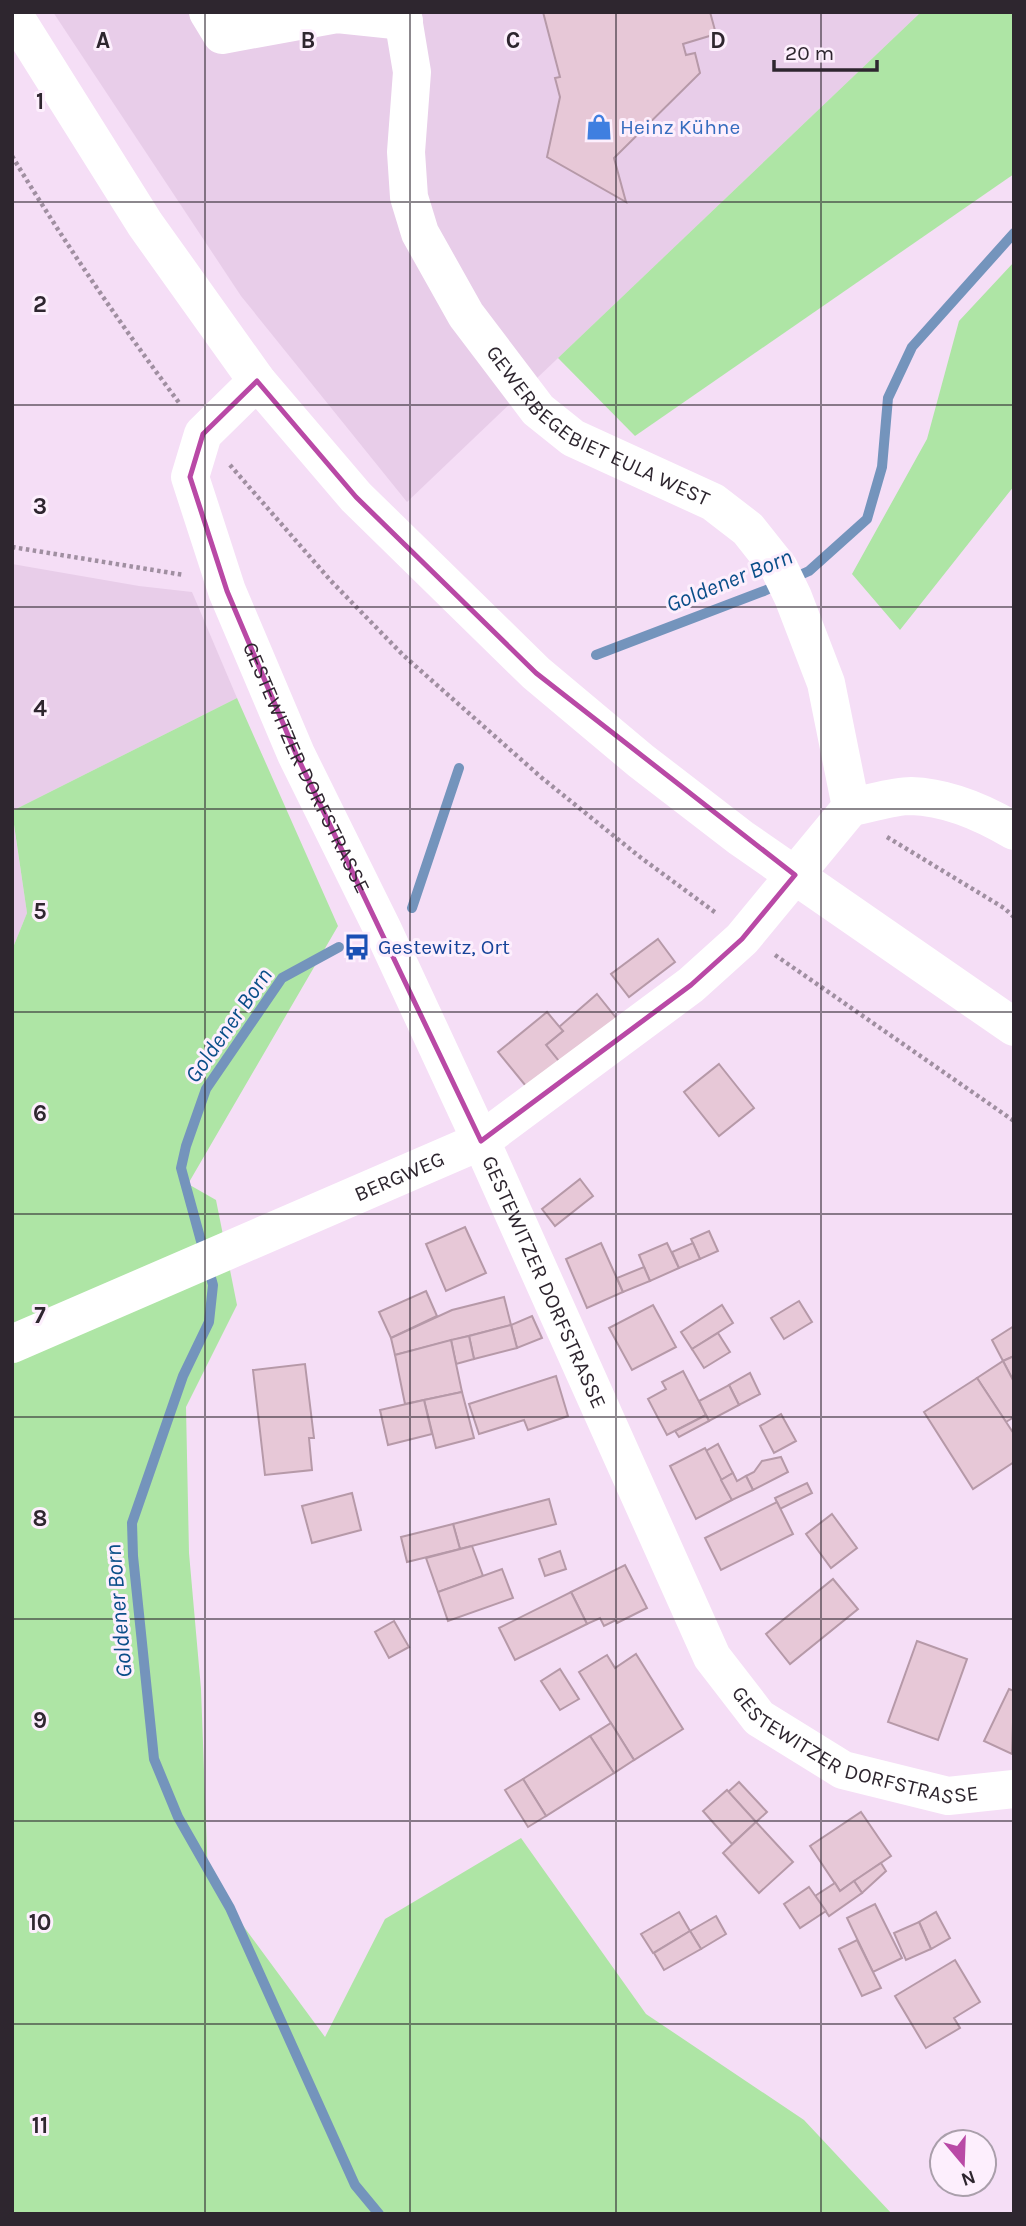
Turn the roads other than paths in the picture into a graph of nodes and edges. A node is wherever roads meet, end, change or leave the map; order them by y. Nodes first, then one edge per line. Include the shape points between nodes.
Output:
1 (12, 12) edge
2 (208, 12) edge
3 (403, 17) edge
4 (257, 381) junction
5 (851, 807) junction
6 (1014, 831) edge
7 (1014, 1027) edge
8 (481, 1142) junction
9 (12, 1344) edge
10 (1014, 1789) edge

1 - 4 street via 145,224
2 - 3 street, GEWERBEGEBIET EULA WEST via 222,35 337,14
3 - 5 street, GEWERBEGEBIET EULA WEST via 412,72 406,152 409,197 420,233 466,315 538,410 573,438 713,502 748,529 786,582 826,683
4 - 7 street via 356,496 536,673 741,838
4 - 8 street, GESTEWITZER DORFSTRASSE via 203,435 190,477 228,591 296,754
5 - 6 street via 909,796 949,801
5 - 8 street, BERGWEG via 742,939 691,985
8 - 9 street, BERGWEG
8 - 10 street, GESTEWITZER DORFSTRASSE via 712,1657 759,1718 843,1770 948,1796

